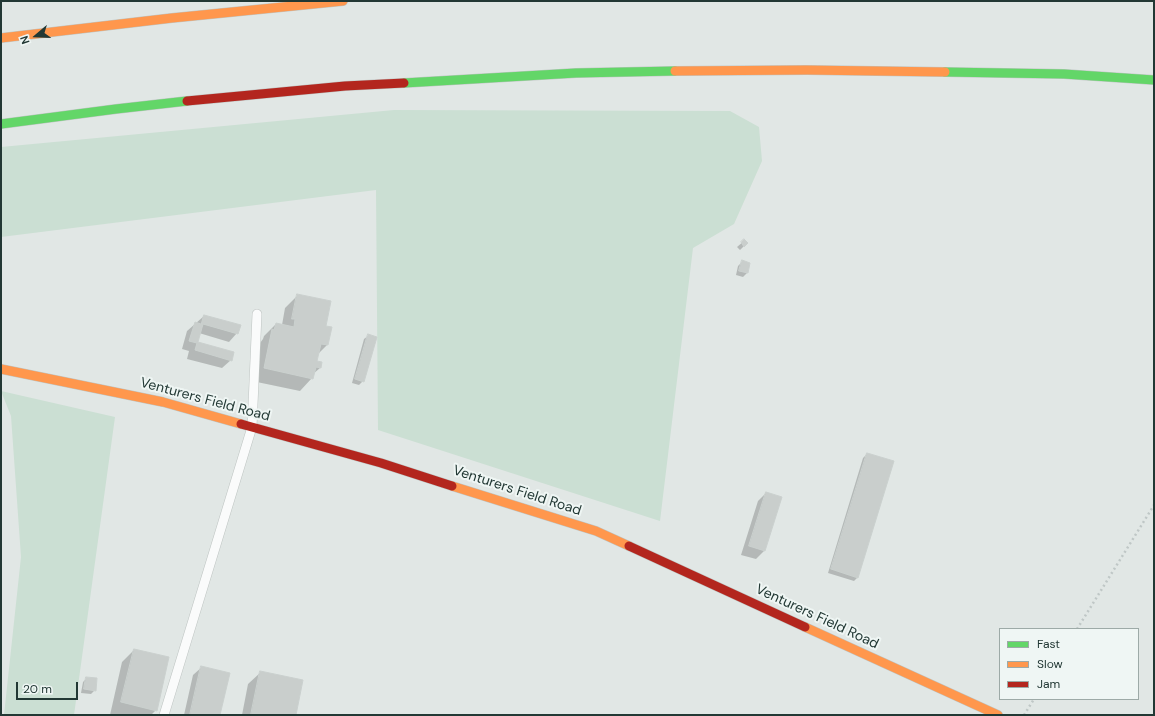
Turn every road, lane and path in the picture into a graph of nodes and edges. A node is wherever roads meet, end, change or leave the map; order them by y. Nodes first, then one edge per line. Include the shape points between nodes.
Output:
1 (343, 1) edge
2 (1, 38) edge
3 (1154, 80) edge
4 (1, 124) edge
5 (257, 314) dead end
6 (1, 369) edge
7 (252, 427) junction
8 (1154, 505) edge
9 (1078, 628) edge
10 (1033, 700) edge
11 (164, 715) edge
12 (998, 715) edge
13 (1024, 715) edge

1 - 2 main road
3 - 4 main road via 1083,75 865,70 623,71 448,79 276,93
5 - 7 lane
6 - 7 main road, Venturers Field Road via 163,402
7 - 11 lane
7 - 12 main road, Venturers Field Road via 382,463 596,531
8 - 9 path
10 - 13 path

